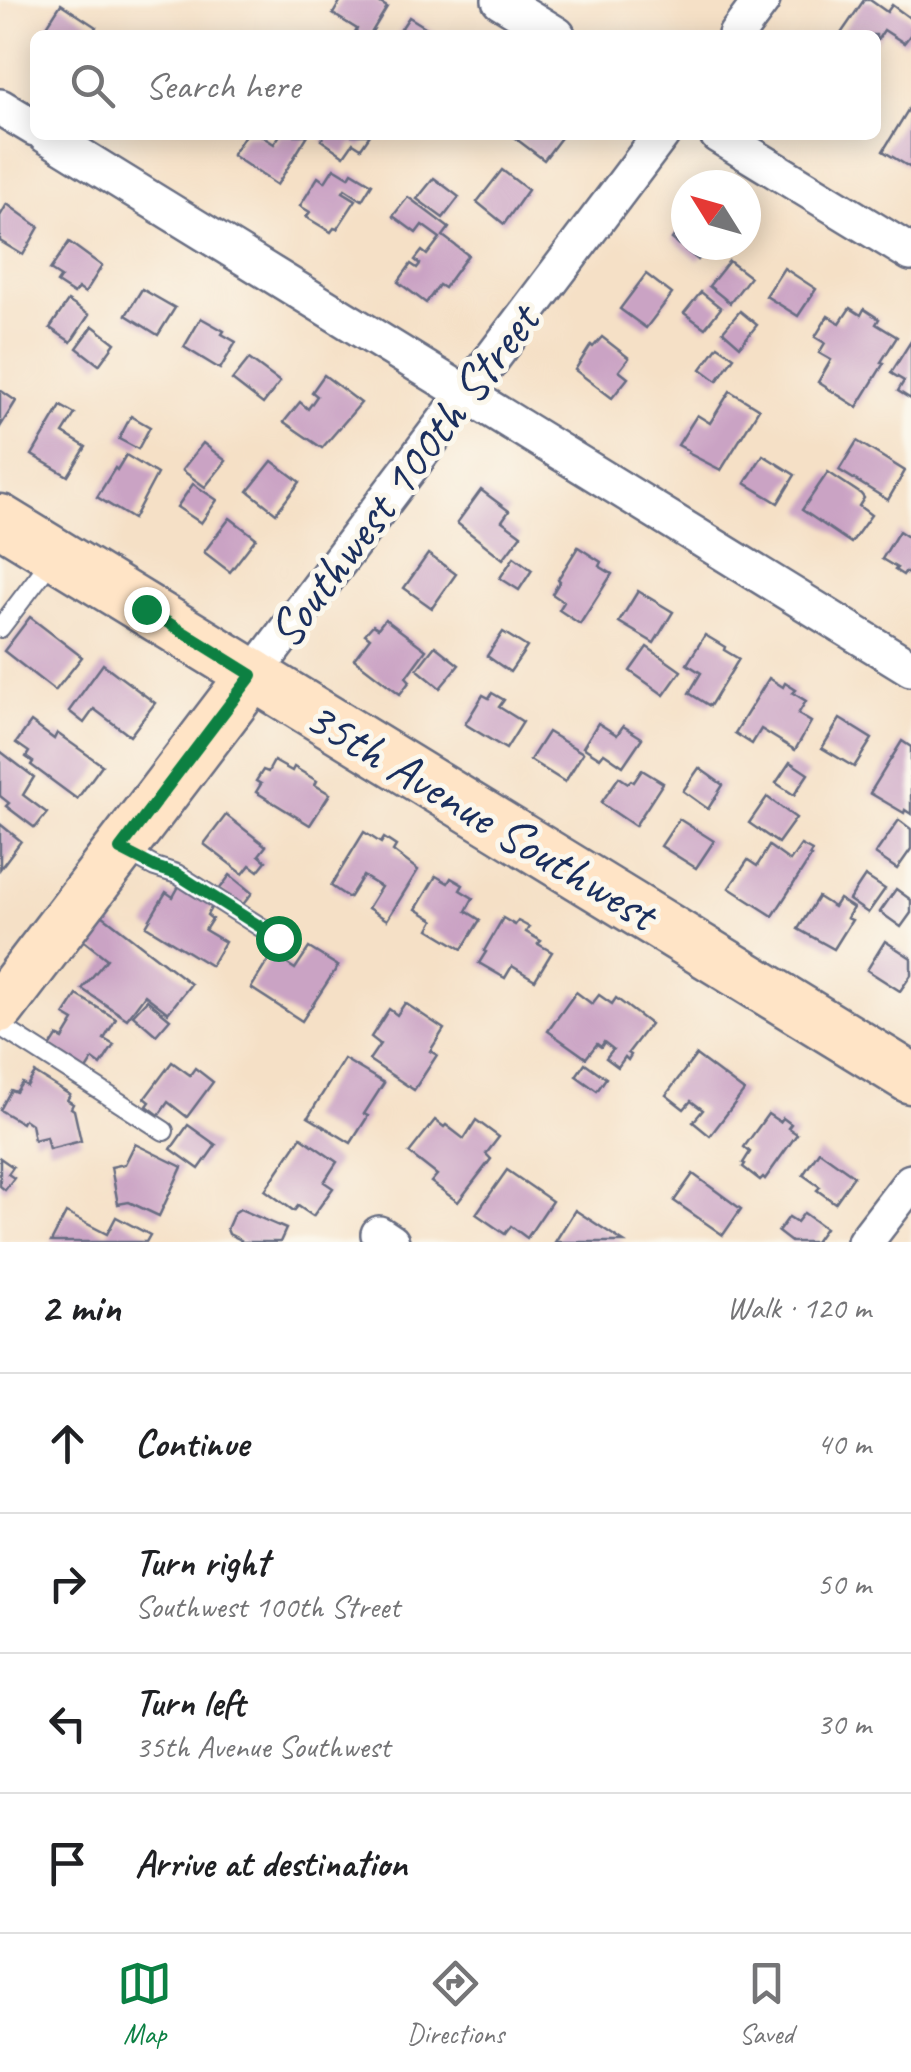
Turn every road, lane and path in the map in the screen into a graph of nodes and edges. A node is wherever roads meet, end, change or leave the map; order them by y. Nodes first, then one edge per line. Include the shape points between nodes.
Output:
1 (500, 0) edge
2 (762, 0) edge
3 (548, 30) edge
4 (740, 30) edge
5 (0, 107) edge
6 (30, 125) edge
7 (54, 140) edge
8 (657, 140) edge
9 (726, 140) edge
10 (911, 253) edge
11 (464, 394) junction
12 (0, 520) edge
13 (57, 554) junction
14 (0, 628) edge
15 (911, 668) edge
16 (252, 675) junction
17 (120, 849) junction
18 (278, 938) dead end
19 (0, 1007) edge
20 (0, 1026) edge
21 (911, 1078) edge
22 (164, 1131) dead end
23 (911, 1182) edge
24 (865, 1242) edge

1 - 3 street
2 - 4 street
5 - 6 street
7 - 11 street
8 - 11 street, Southwest 100th Street
9 - 10 street
11 - 15 street
11 - 16 street, Southwest 100th Street
12 - 13 street, 35th Avenue Southwest
13 - 14 lane
13 - 16 street, 35th Avenue Southwest
16 - 17 street, Southwest 100th Street
16 - 21 street, 35th Avenue Southwest
17 - 18 lane via 177,874
17 - 19 street, Southwest 100th Street
20 - 22 lane
23 - 24 street

